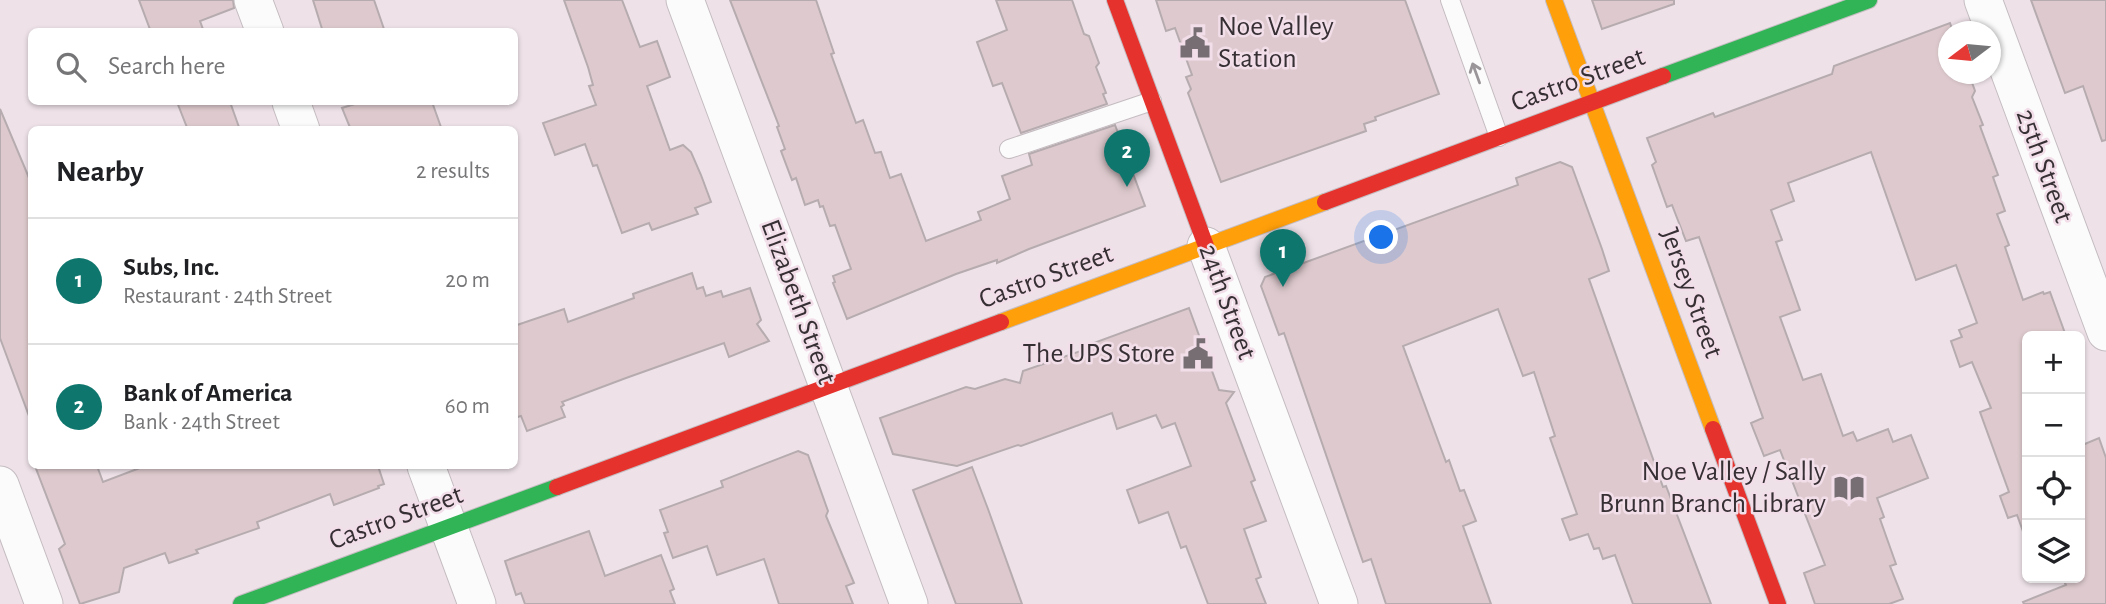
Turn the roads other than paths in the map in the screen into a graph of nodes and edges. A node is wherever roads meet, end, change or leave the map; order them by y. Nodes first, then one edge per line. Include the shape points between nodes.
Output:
1 (253, 0) edge
2 (685, 0) edge
3 (1115, 0) edge
4 (1450, 0) edge
5 (1553, 0) edge
6 (1869, 0) edge
7 (1983, 0) edge
8 (264, 28) edge
9 (1152, 101) junction
10 (1592, 103) junction
11 (292, 105) edge
12 (300, 126) edge
13 (1499, 137) junction
14 (1009, 149) dead end
15 (1206, 246) junction
16 (2106, 332) edge
17 (829, 386) junction
18 (427, 469) edge
19 (0, 485) edge
20 (449, 527) junction
21 (44, 604) edge
22 (242, 604) edge
23 (477, 604) edge
24 (909, 604) edge
25 (1339, 604) edge
26 (1778, 604) edge

1 - 8 street
2 - 17 street, Elizabeth Street
3 - 9 street, 24th Street
13 -> 4 lane
5 - 10 street, Jersey Street
6 - 10 street, Castro Street
7 - 16 street, 25th Street
9 - 14 lane
9 - 15 street, 24th Street
10 - 13 street, Castro Street
10 - 26 street, Jersey Street
11 - 12 street
13 - 15 street, Castro Street
15 - 17 street, Castro Street
15 - 25 street, 24th Street
17 - 20 street, Castro Street
17 - 24 street, Elizabeth Street
18 - 20 street
19 - 21 street
20 - 22 street, Castro Street
20 - 23 street

